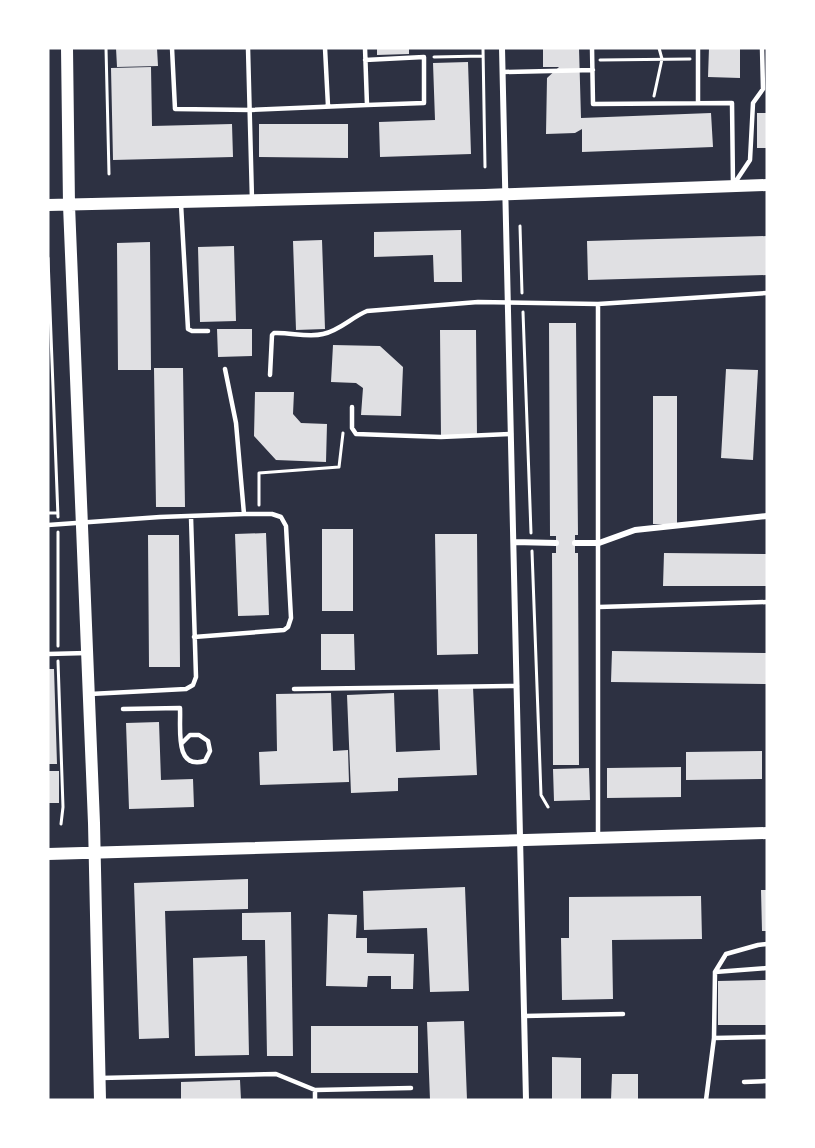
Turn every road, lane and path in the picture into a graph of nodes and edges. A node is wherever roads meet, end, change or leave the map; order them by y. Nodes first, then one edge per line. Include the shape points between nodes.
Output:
1 (67, 48) edge
2 (106, 48) edge
3 (172, 48) edge
4 (248, 48) edge
5 (325, 48) edge
6 (365, 48) edge
7 (483, 48) edge
8 (502, 48) edge
9 (592, 48) edge
10 (659, 48) edge
11 (698, 48) edge
12 (762, 48) edge
13 (483, 56) junction
14 (424, 57) junction
15 (662, 59) junction
16 (698, 59) junction
17 (365, 60) junction
18 (592, 60) junction
19 (593, 70) junction
20 (503, 72) junction
21 (765, 89) edge
22 (652, 103) junction
23 (698, 103) junction
24 (367, 105) junction
25 (328, 106) junction
26 (251, 111) junction
27 (485, 166) dead end
28 (109, 174) dead end
29 (767, 184) edge
30 (733, 186) junction
31 (505, 195) junction
32 (252, 200) junction
33 (181, 201) junction
34 (48, 205) edge
35 (69, 205) junction
36 (520, 226) dead end
37 (48, 258) edge
38 (48, 262) edge
39 (48, 285) edge
40 (767, 293) edge
41 (508, 303) junction
42 (523, 303) junction
43 (598, 304) junction
44 (208, 331) dead end
45 (225, 369) dead end
46 (270, 375) dead end
47 (53, 395) junction
48 (48, 396) edge
49 (352, 407) dead end
50 (352, 431) junction
51 (511, 434) junction
52 (48, 513) edge
53 (58, 513) junction
54 (244, 514) junction
55 (258, 514) junction
56 (767, 516) edge
57 (191, 517) junction
58 (82, 522) junction
59 (48, 525) edge
60 (58, 525) junction
61 (514, 542) junction
62 (532, 542) junction
63 (556, 543) dead end
64 (575, 543) dead end
65 (599, 543) junction
66 (767, 602) edge
67 (599, 607) junction
68 (194, 637) junction
69 (87, 653) junction
70 (48, 654) edge
71 (58, 654) junction
72 (517, 686) junction
73 (294, 689) dead end
74 (89, 694) junction
75 (123, 709) dead end
76 (182, 742) junction
77 (548, 807) dead end
78 (61, 824) dead end
79 (767, 833) edge
80 (598, 838) junction
81 (521, 840) junction
82 (94, 853) junction
83 (48, 854) edge
84 (767, 944) edge
85 (767, 968) edge
86 (715, 972) junction
87 (623, 1014) dead end
88 (524, 1016) junction
89 (767, 1037) edge
90 (714, 1038) junction
91 (100, 1078) junction
92 (767, 1081) edge
93 (744, 1082) dead end
94 (411, 1088) dead end
95 (315, 1090) junction
96 (100, 1100) edge
97 (315, 1100) edge
98 (526, 1100) edge
99 (706, 1100) edge

1 - 35 main road
2 - 28 path
3 - 26 lane via 175,109
4 - 26 lane
5 - 25 lane
6 - 17 lane
7 - 13 path
8 - 20 street
9 - 18 lane
10 - 15 path
11 - 16 lane
12 - 21 lane
13 - 14 path
13 - 27 path
14 - 17 lane
14 - 24 lane via 424,103
15 - 16 path
15 - 18 path
15 - 22 path
16 - 23 lane
17 - 24 lane
18 - 19 lane
19 - 20 lane
19 - 22 lane via 593,104
20 - 31 street
21 - 30 lane via 753,103 750,160
22 - 23 lane
23 - 30 lane via 732,103
24 - 25 lane
25 - 26 lane
26 - 32 lane
29 - 30 main road
30 - 31 main road
31 - 32 main road
31 - 41 street
32 - 33 main road
33 - 35 main road
33 - 44 lane via 188,329
34 - 35 main road
35 - 58 main road
36 - 42 path
37 - 38 path
38 - 39 path
39 - 47 path
40 - 43 lane
41 - 42 lane
41 - 46 lane via 367,311 323,335 274,333
41 - 51 street
42 - 43 lane
42 - 62 path
43 - 65 lane
45 - 54 lane via 236,423
47 - 48 path
47 - 53 path
49 - 50 lane
50 - 51 lane via 441,437
50 - 55 path via 343,432 339,467 259,473
51 - 61 street
52 - 53 path
53 - 60 path
54 - 55 lane
54 - 57 lane
55 - 68 lane via 281,517 285,526 291,618 288,627
56 - 65 street via 635,530
57 - 58 lane
57 - 68 lane
58 - 60 lane
58 - 69 main road
59 - 60 lane
60 - 71 path
61 - 62 street
61 - 72 street
62 - 63 street
62 - 77 path via 541,795
64 - 65 street
65 - 67 lane
66 - 67 lane
67 - 80 lane
68 - 74 lane via 196,677 186,689
69 - 71 lane
69 - 74 main road
70 - 71 lane
71 - 78 path
72 - 73 lane
72 - 81 street
74 - 82 main road
75 - 76 lane via 180,708
76 - 76 lane via 182,753 188,761 205,761 210,751 208,741 190,735
79 - 80 main road
80 - 81 main road
81 - 82 main road
81 - 88 street
82 - 83 main road
82 - 91 main road
84 - 86 lane via 726,954
85 - 86 lane
86 - 90 lane
87 - 88 lane
88 - 98 street
89 - 90 lane
90 - 99 lane
91 - 95 lane via 276,1074
91 - 96 main road
92 - 93 lane
94 - 95 lane
95 - 97 lane

